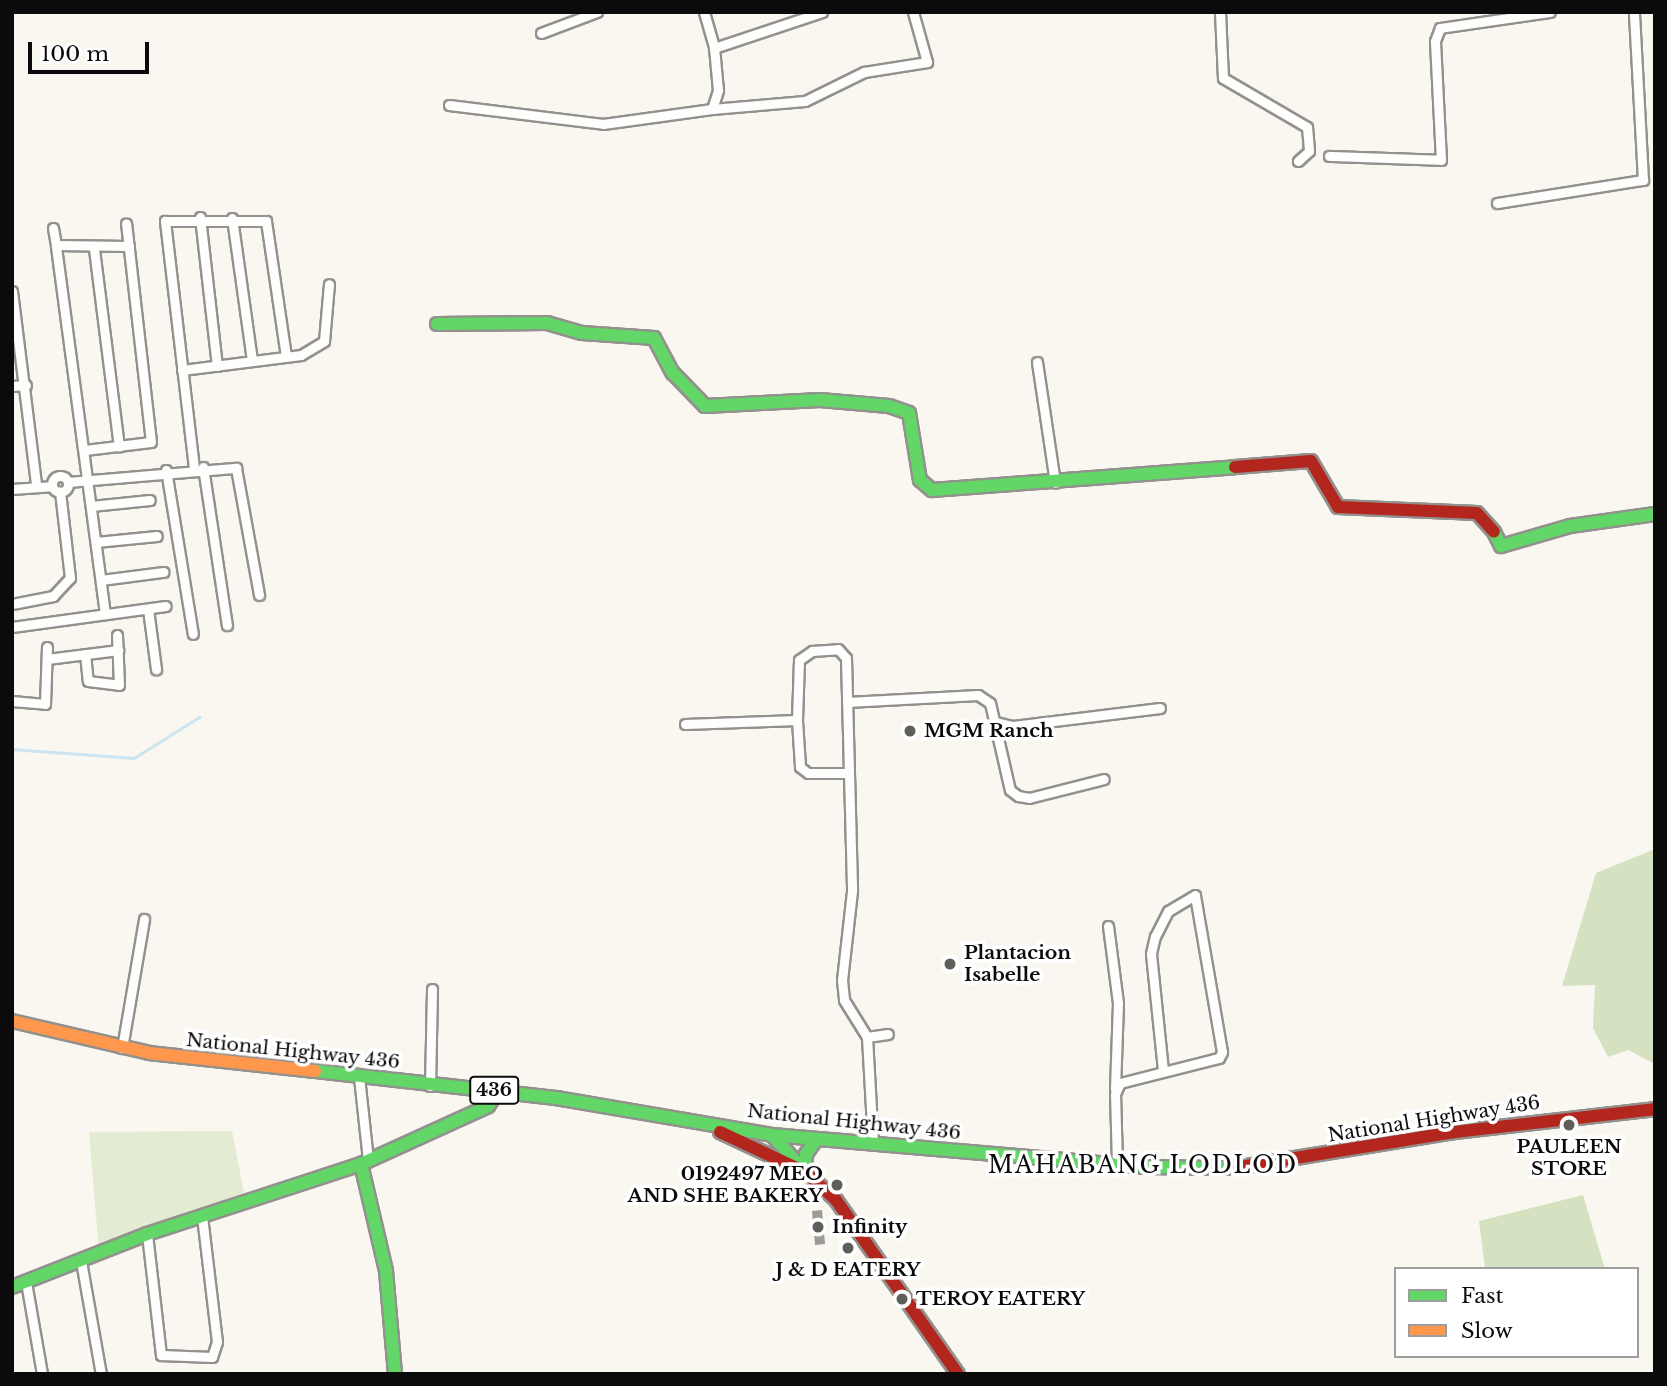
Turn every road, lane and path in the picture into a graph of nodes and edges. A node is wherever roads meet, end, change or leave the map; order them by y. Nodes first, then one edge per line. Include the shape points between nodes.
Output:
1 (597, 12) edge
2 (704, 12) edge
3 (822, 12) edge
4 (913, 12) edge
5 (1220, 12) edge
6 (1550, 12) edge
7 (1634, 12) edge
8 (541, 33) dead end
9 (714, 48) junction
10 (449, 105) dead end
11 (712, 108) junction
12 (1329, 156) dead end
13 (1298, 161) dead end
14 (1497, 202) dead end
15 (200, 217) junction
16 (232, 218) junction
17 (126, 223) dead end
18 (52, 228) dead end
19 (56, 246) junction
20 (129, 246) junction
21 (94, 249) junction
22 (329, 284) dead end
23 (12, 292) edge
24 (437, 324) dead end
25 (286, 357) junction
26 (252, 361) junction
27 (1037, 362) dead end
28 (217, 366) junction
29 (182, 370) junction
30 (26, 385) junction
31 (12, 386) edge
32 (119, 446) junction
33 (85, 450) junction
34 (199, 468) junction
35 (166, 470) junction
36 (88, 477) junction
37 (68, 482) junction
38 (1055, 482) junction
39 (36, 485) junction
40 (51, 486) junction
41 (12, 489) edge
42 (60, 492) junction
43 (150, 500) dead end
44 (91, 506) junction
45 (1655, 514) edge
46 (157, 536) dead end
47 (96, 542) junction
48 (163, 572) dead end
49 (101, 580) junction
50 (260, 594) dead end
51 (12, 604) edge
52 (166, 606) dead end
53 (148, 609) junction
54 (105, 614) junction
55 (228, 625) dead end
56 (12, 627) edge
57 (193, 634) dead end
58 (117, 635) dead end
59 (47, 647) dead end
60 (118, 650) junction
61 (85, 654) junction
62 (47, 659) junction
63 (156, 670) dead end
64 (12, 701) edge
65 (848, 702) junction
66 (1160, 708) dead end
67 (797, 720) junction
68 (995, 722) junction
69 (685, 724) dead end
70 (848, 773) junction
71 (1104, 779) dead end
72 (144, 919) dead end
73 (1108, 926) dead end
74 (432, 989) dead end
75 (12, 1021) edge
76 (888, 1034) dead end
77 (867, 1037) junction
78 (122, 1048) junction
79 (1163, 1070) junction
80 (359, 1077) junction
81 (430, 1086) junction
82 (498, 1091) junction
83 (1115, 1094) junction
84 (1655, 1109) edge
85 (704, 1124) junction
86 (772, 1135) junction
87 (815, 1141) junction
88 (873, 1145) junction
89 (365, 1162) junction
90 (1117, 1164) junction
91 (805, 1172) junction
92 (202, 1216) junction
93 (147, 1234) junction
94 (81, 1261) junction
95 (26, 1282) junction
96 (12, 1287) edge
97 (42, 1374) edge
98 (101, 1374) edge
99 (396, 1374) edge
100 (958, 1374) edge

1 - 8 street
2 - 9 street
3 - 9 street
4 - 11 street via 927,62 864,72 805,101
5 - 13 street via 1223,78 1307,127 1309,151
6 - 12 street via 1440,27 1435,41 1441,160
7 - 14 street via 1643,180
9 - 11 street via 718,90
10 - 11 street via 603,124
15 - 16 street
15 - 28 street
15 - 29 street via 172,219 164,225
16 - 25 street via 262,220 269,226
16 - 26 street
17 - 20 street
18 - 19 street
19 - 21 street
19 - 33 street
20 - 21 street
20 - 32 street via 151,442
21 - 32 street
22 - 25 street via 324,341 301,355
23 - 30 street
24 - 38 main road via 547,323 582,333 654,338 673,373 705,406 820,400 879,404 909,413 920,480 932,490
25 - 26 street
26 - 28 street
27 - 38 street
28 - 29 street
29 - 34 street
30 - 31 street
30 - 39 street
32 - 33 street
33 - 36 street
34 - 35 street
34 - 50 street via 230,465 241,473
34 - 55 street
35 - 36 street
35 - 57 street
36 - 37 street
36 - 44 street
37 - 40 street via 58,475
37 - 42 street
38 - 45 main road via 1311,461 1338,507 1477,513 1484,515 1493,539 1509,547 1570,526
39 - 40 street
39 - 41 street
40 - 42 street
42 - 51 street via 70,578 52,596
43 - 44 street
44 - 47 street
46 - 47 street
47 - 49 street
48 - 49 street
49 - 54 street
52 - 53 street
53 - 54 street
53 - 63 street
54 - 56 street
58 - 60 street
59 - 62 street
60 - 61 street
60 - 61 street via 121,678 114,686 88,681
61 - 62 street
62 - 64 street via 46,704
65 - 67 street via 846,658 838,649 812,651 799,660
65 - 68 street via 978,695 990,703
65 - 70 street
66 - 68 street via 1013,726
67 - 69 street
67 - 70 street via 800,767 808,773
68 - 71 street via 1010,790 1018,796 1029,798
70 - 77 street via 852,891 844,1000
72 - 78 street
73 - 83 street via 1118,1003
74 - 81 street
75 - 78 main road, National Highway 436 / 436
76 - 77 street
77 - 88 street
78 - 80 main road, National Highway 436 / 436
79 - 79 street via 1219,1058 1222,1052 1195,894 1168,911 1155,936 1152,954
79 - 83 street via 1126,1078
80 - 81 main road, National Highway 436 / 436
80 - 89 street
81 - 82 main road, National Highway 436 / 436
82 - 85 main road, National Highway 436 / 436
82 - 89 main road via 488,1107
83 - 90 street
84 - 90 main road, National Highway 436 / 436 via 1454,1132 1245,1168
85 - 86 main road, National Highway 436 / 436
85 - 91 main road
86 - 87 main road, National Highway 436 / 436
86 - 91 main road
87 - 88 main road, National Highway 436 / 436
87 - 91 main road via 806,1154
88 - 90 main road, National Highway 436 / 436
89 - 92 main road
89 - 99 main road via 386,1271
91 - 100 main road via 836,1200 873,1247
92 - 93 main road
92 - 93 street via 217,1342 212,1357 161,1355
93 - 94 main road
94 - 95 main road
94 - 98 street
95 - 96 main road
95 - 97 street

